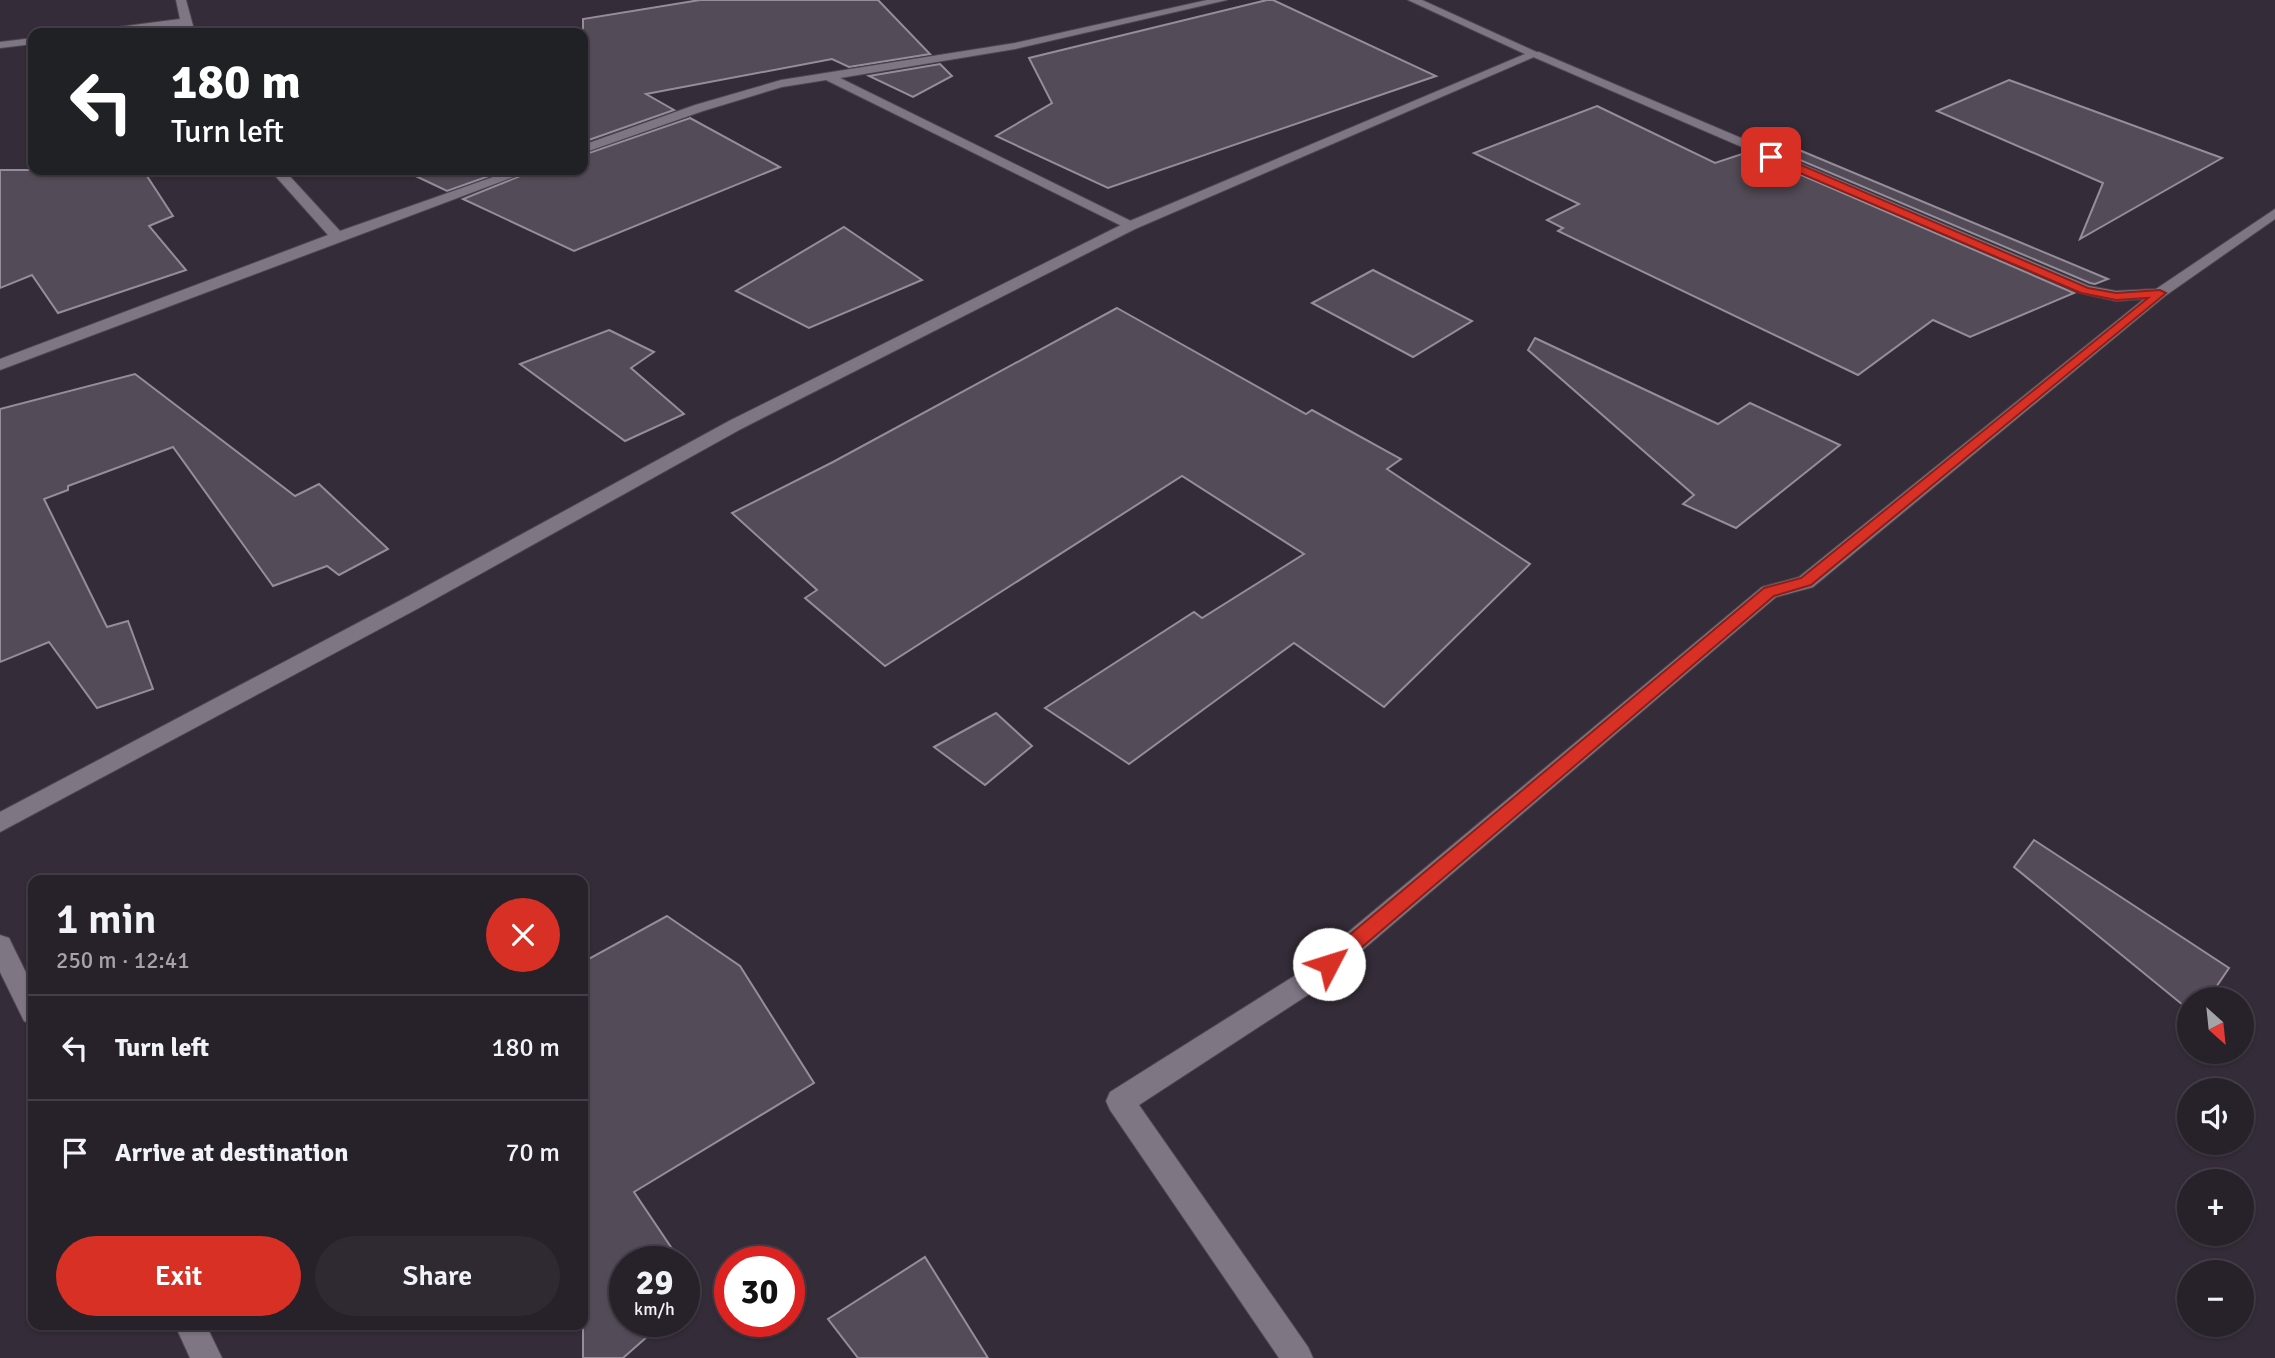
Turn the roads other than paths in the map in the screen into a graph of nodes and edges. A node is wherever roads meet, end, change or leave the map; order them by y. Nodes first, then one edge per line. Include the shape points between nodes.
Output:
1 (181, 0) edge
2 (1222, 0) edge
3 (1413, 0) edge
4 (187, 27) edge
5 (28, 42) edge
6 (0, 45) edge
7 (1535, 54) junction
8 (827, 76) junction
9 (588, 147) edge
10 (281, 175) edge
11 (511, 175) edge
12 (2275, 213) edge
13 (1130, 226) junction
14 (337, 237) junction
15 (2160, 293) junction
16 (0, 365) edge
17 (0, 823) edge
18 (0, 946) edge
19 (28, 1003) edge
20 (192, 1330) edge
21 (206, 1358) edge
22 (1297, 1358) edge

1 - 4 street
2 - 8 street via 1015,46
3 - 7 street
5 - 6 street
7 - 13 street
7 - 15 street via 2085,290 2116,296
8 - 9 street via 723,101
8 - 13 street
10 - 14 street
11 - 14 street
12 - 15 street
13 - 17 street via 735,425
14 - 16 street
15 - 22 street via 1806,582 1769,592 1308,982 1120,1101
18 - 19 street
20 - 21 street

